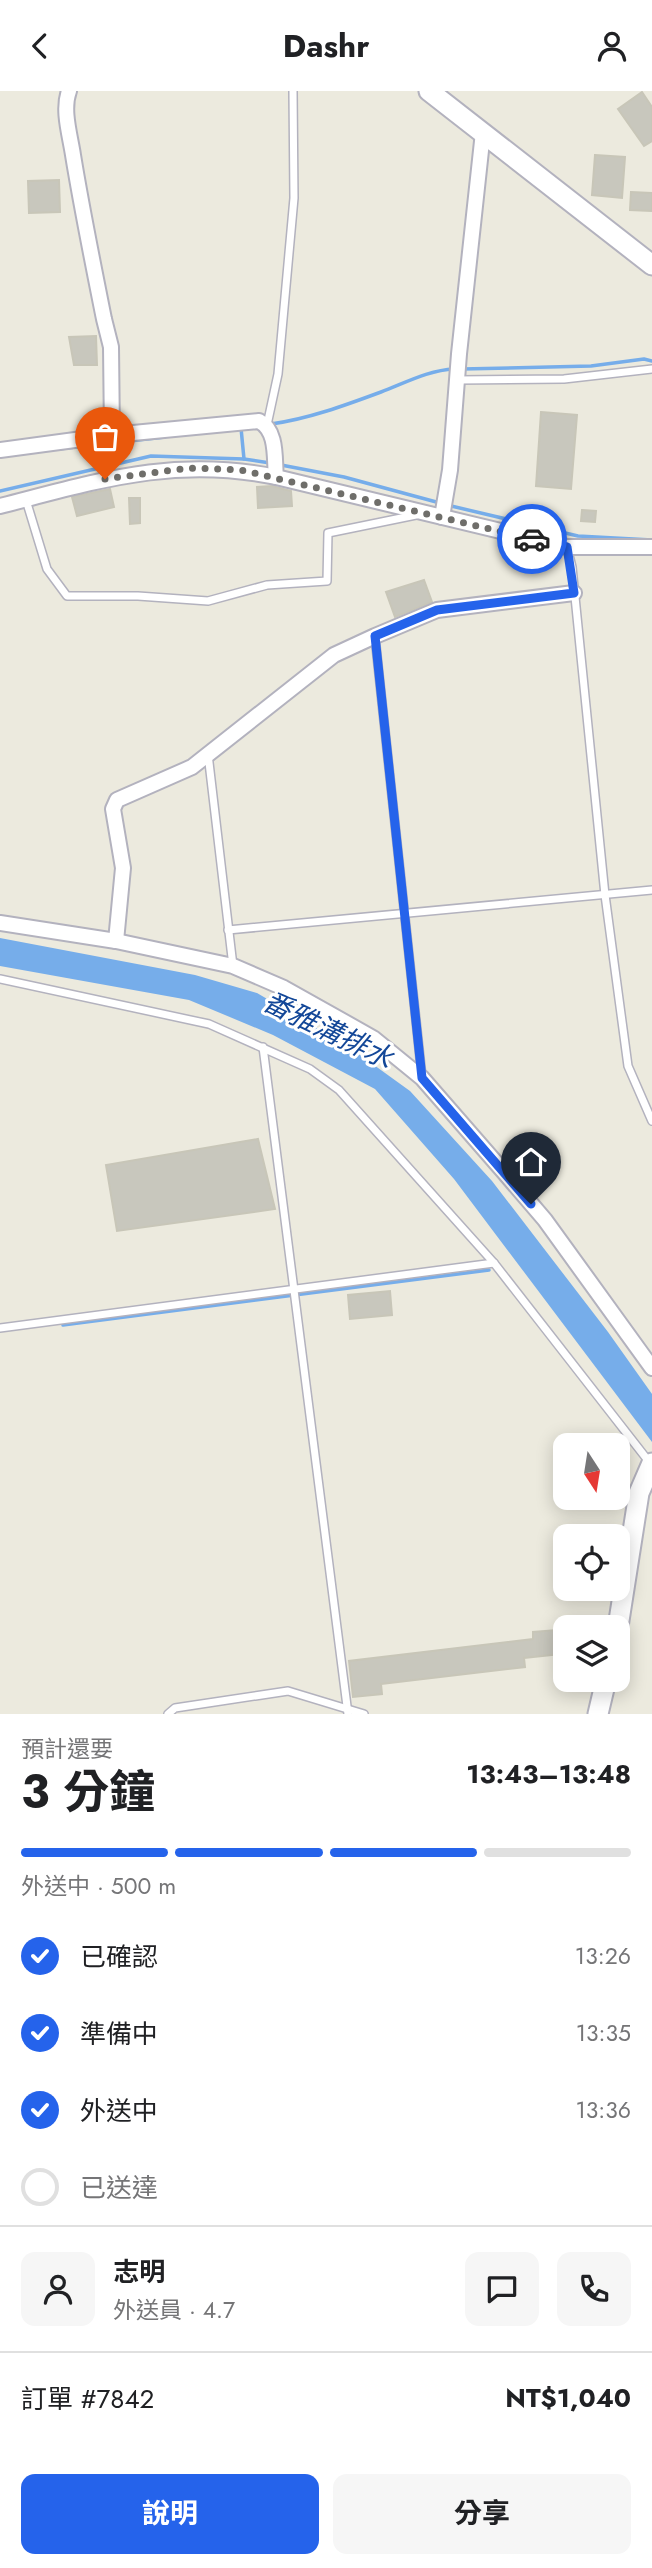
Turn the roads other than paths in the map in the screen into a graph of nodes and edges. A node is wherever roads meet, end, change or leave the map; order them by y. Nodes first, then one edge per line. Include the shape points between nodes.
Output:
1 (69, 91) edge
2 (293, 91) edge
3 (429, 91) edge
4 (483, 132) junction
5 (652, 265) edge
6 (652, 369) edge
7 (458, 380) junction
8 (267, 425) junction
9 (113, 435) junction
10 (0, 450) edge
11 (276, 477) junction
12 (26, 499) junction
13 (0, 506) edge
14 (443, 509) junction
15 (425, 513) junction
16 (567, 547) junction
17 (652, 547) edge
18 (574, 593) junction
19 (375, 636) junction
20 (208, 753) junction
21 (652, 890) edge
22 (605, 895) junction
23 (405, 914) junction
24 (0, 923) edge
25 (228, 930) junction
26 (116, 941) junction
27 (233, 966) junction
28 (0, 979) edge
29 (263, 1047) junction
30 (422, 1078) junction
31 (652, 1121) edge
32 (494, 1263) junction
33 (294, 1288) junction
34 (0, 1328) edge
35 (652, 1368) edge
36 (652, 1464) edge
37 (620, 1615) edge
38 (603, 1692) edge
39 (348, 1712) edge
40 (168, 1714) edge
41 (364, 1714) edge
42 (598, 1714) edge

1 - 9 street via 67,120 77,182 109,336
2 - 8 lane via 294,198 278,375
3 - 4 street
4 - 5 street
4 - 7 street
6 - 7 lane via 564,379
7 - 14 street
8 - 9 street via 249,421
8 - 11 street
9 - 10 street
11 - 12 street via 189,468 109,479
11 - 15 street
12 - 13 street
12 - 15 lane via 47,569 67,596 208,601 267,585 327,581 328,533
14 - 15 street
14 - 16 street
16 - 17 street
16 - 18 lane
18 - 19 street via 437,610
18 - 22 lane
19 - 20 street via 334,655
19 - 23 lane
20 - 25 lane
20 - 26 street via 192,767 117,800 113,809 122,868
21 - 22 lane
22 - 23 lane
22 - 31 lane via 628,1066
23 - 25 lane
23 - 30 lane
24 - 26 street
25 - 27 lane
26 - 27 street
27 - 30 street via 339,1017
28 - 29 lane via 209,1024
29 - 32 lane via 310,1069 339,1090
29 - 33 lane
30 - 35 street via 545,1220
32 - 33 lane
32 - 36 lane
33 - 34 lane
33 - 39 lane
36 - 37 street via 639,1493
38 - 42 street
39 - 40 lane via 288,1691 174,1708
39 - 41 lane

